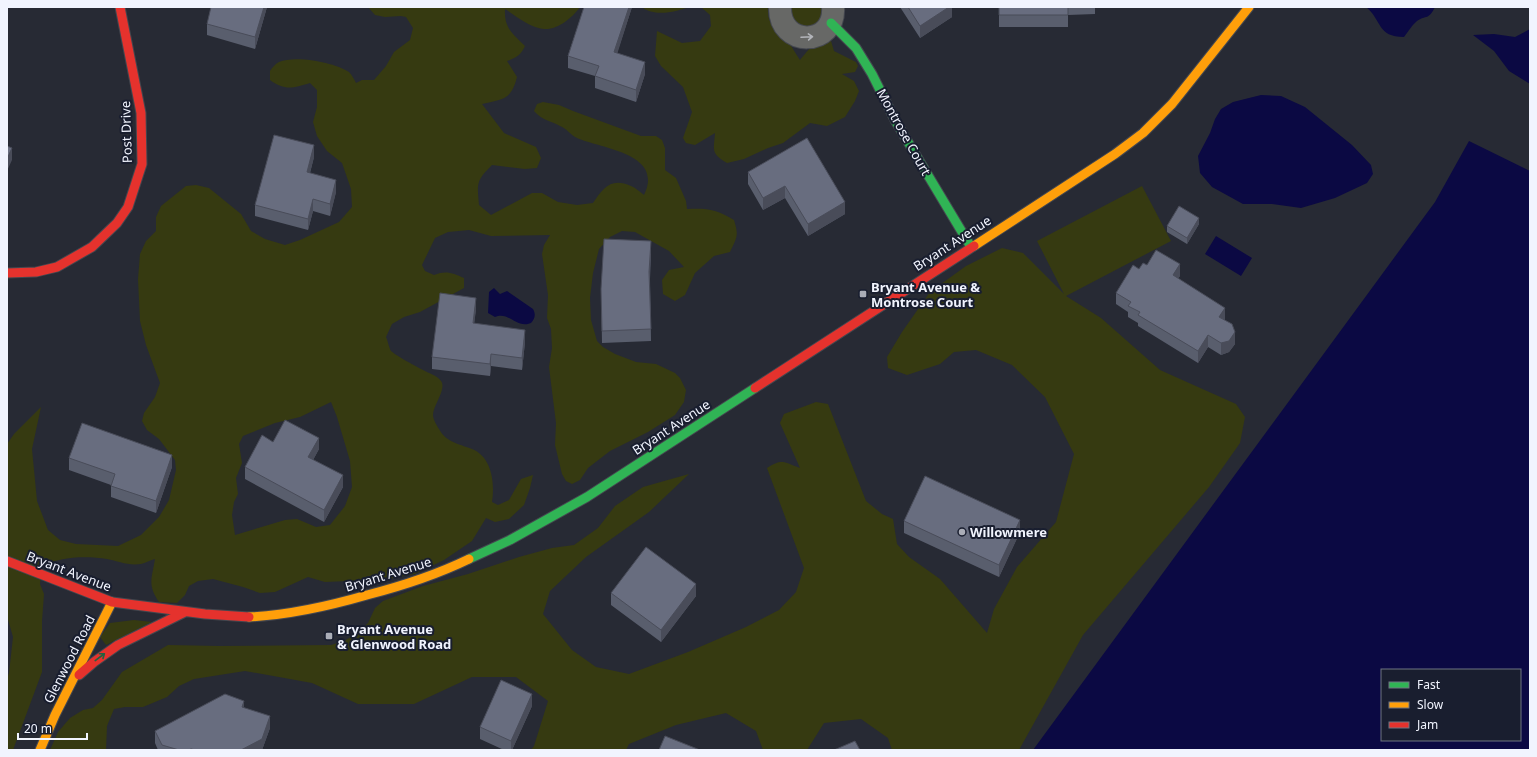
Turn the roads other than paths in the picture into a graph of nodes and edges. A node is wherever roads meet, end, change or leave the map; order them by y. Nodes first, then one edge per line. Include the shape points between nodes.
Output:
1 (120, 7) edge
2 (780, 7) edge
3 (1249, 7) edge
4 (832, 15) edge
5 (971, 247) junction
6 (7, 273) edge
7 (7, 561) edge
8 (112, 602) junction
9 (185, 612) junction
10 (71, 682) junction
11 (40, 750) edge

1 - 6 main road, Post Drive via 141,113 142,164 128,207 117,223 92,247 57,267 36,272
2 -> 4 street, Montrose Court via 782,23 787,30 802,38 811,38 826,30
3 - 5 main road, Bryant Avenue via 1172,104 1143,133 1115,154
4 - 5 main road, Montrose Court via 872,74 896,122
5 - 9 main road, Bryant Avenue via 587,497 510,540 455,566 404,585 325,607 265,616 239,617
7 - 8 main road, Bryant Avenue
8 - 9 main road, Bryant Avenue
8 - 10 main road, Glenwood Road
10 -> 9 main road via 118,645
10 - 11 main road, Glenwood Road

